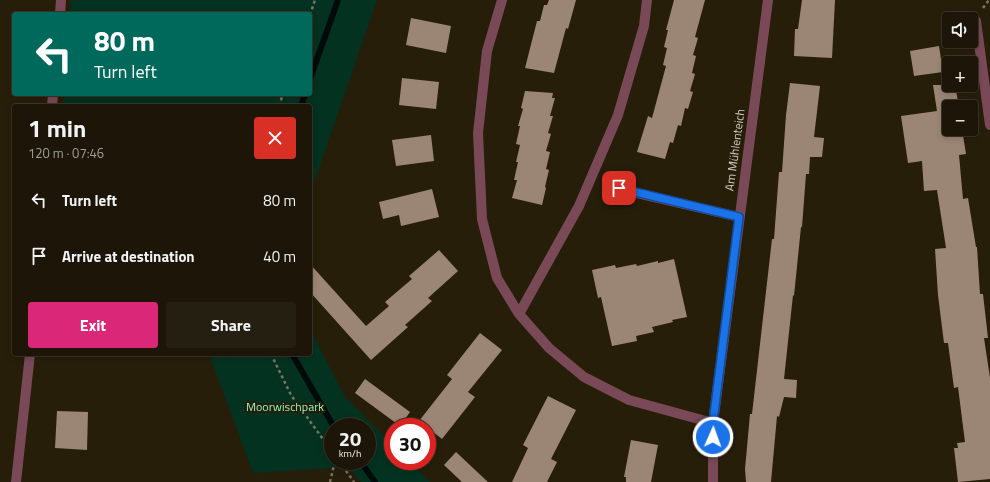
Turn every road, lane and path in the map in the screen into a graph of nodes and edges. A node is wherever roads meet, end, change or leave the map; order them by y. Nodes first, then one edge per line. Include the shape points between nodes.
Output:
1 (61, 0) edge
2 (315, 0) edge
3 (502, 0) edge
4 (647, 0) edge
5 (768, 0) edge
6 (60, 12) edge
7 (311, 12) edge
8 (978, 36) edge
9 (990, 126) edge
10 (619, 188) dead end
11 (739, 217) junction
12 (520, 314) junction
13 (30, 356) edge
14 (272, 356) edge
15 (713, 422) junction
16 (324, 441) edge
17 (333, 470) edge
18 (345, 470) edge
19 (16, 482) edge
20 (330, 482) edge
21 (354, 482) edge
22 (713, 482) edge

1 - 6 street
2 - 7 path
3 - 12 street via 487,51 478,133 482,218 497,278
4 - 12 street via 644,26 618,115 579,206
5 - 11 street, Am Mühlenteich
8 - 9 street
10 - 11 street
11 - 15 street, Am Mühlenteich
12 - 15 street via 549,348 584,377 629,400
13 - 19 street
14 - 16 path via 291,395
15 - 22 street, Am Mühlenteich
17 - 20 path
18 - 21 path

